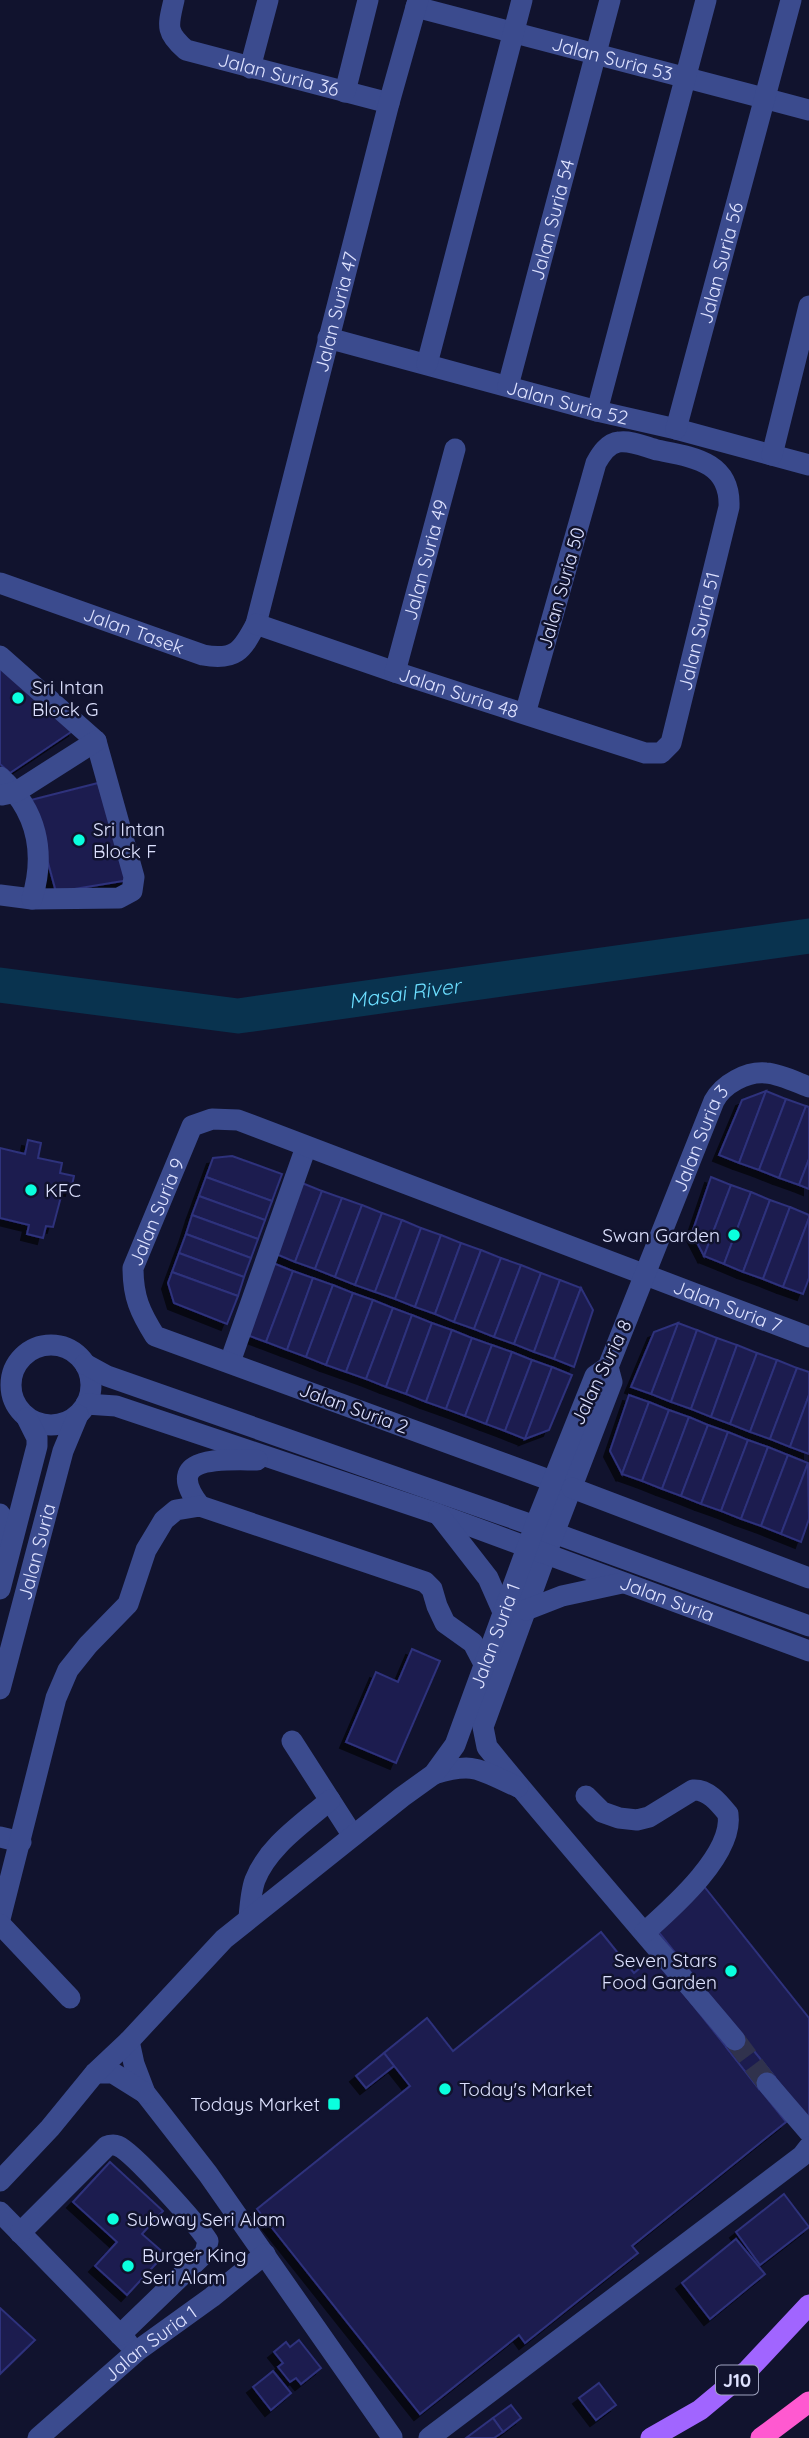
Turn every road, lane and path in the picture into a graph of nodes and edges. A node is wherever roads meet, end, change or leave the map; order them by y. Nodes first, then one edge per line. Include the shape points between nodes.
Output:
1 (174, 0) edge
2 (268, 0) edge
3 (368, 0) edge
4 (522, 0) edge
5 (610, 0) edge
6 (706, 0) edge
7 (792, 0) edge
8 (417, 4) edge
9 (513, 33) junction
10 (596, 54) junction
11 (250, 68) junction
12 (685, 78) junction
13 (345, 92) junction
14 (764, 98) junction
15 (388, 103) junction
16 (809, 110) edge
17 (809, 306) edge
18 (328, 338) junction
19 (427, 364) junction
20 (508, 386) junction
21 (597, 411) junction
22 (676, 429) junction
23 (706, 437) junction
24 (455, 449) dead end
25 (772, 455) junction
26 (702, 460) junction
27 (809, 465) edge
28 (0, 583) edge
29 (256, 624) junction
30 (0, 656) edge
31 (395, 672) junction
32 (526, 714) junction
33 (96, 741) junction
34 (661, 753) joint
35 (0, 777) edge
36 (8, 794) edge
37 (0, 895) edge
38 (32, 899) junction
39 (809, 1087) edge
40 (191, 1126) joint
41 (306, 1147) junction
42 (645, 1274) junction
43 (155, 1336) joint
44 (809, 1336) edge
45 (0, 1352) edge
46 (26, 1354) junction
47 (230, 1362) junction
48 (85, 1364) junction
49 (6, 1388) edge
50 (82, 1410) junction
51 (27, 1418) junction
52 (277, 1460) junction
53 (562, 1485) junction
54 (200, 1506) junction
55 (0, 1514) edge
56 (438, 1514) junction
57 (545, 1529) junction
58 (536, 1551) junction
59 (809, 1578) edge
60 (1, 1583) edge
61 (622, 1583) junction
62 (526, 1610) junction
63 (501, 1619) junction
64 (809, 1626) edge
65 (464, 1635) junction
66 (809, 1651) edge
67 (484, 1664) junction
68 (0, 1689) edge
69 (292, 1741) dead end
70 (435, 1774) junction
71 (520, 1788) junction
72 (586, 1796) dead end
73 (330, 1800) junction
74 (353, 1836) junction
75 (0, 1837) edge
76 (21, 1842) junction
77 (5, 1874) edge
78 (249, 1918) junction
79 (0, 1922) edge
80 (645, 1932) junction
81 (70, 1997) dead end
82 (129, 2040) junction
83 (735, 2040) tunnel mouth
84 (95, 2073) junction
85 (767, 2083) tunnel mouth
86 (145, 2093) junction
87 (809, 2132) edge
88 (809, 2147) edge
89 (0, 2181) edge
90 (0, 2213) edge
91 (20, 2233) junction
92 (265, 2254) junction
93 (809, 2305) edge
94 (120, 2335) junction
95 (137, 2351) junction
96 (809, 2402) edge
97 (763, 2435) edge
98 (38, 2438) edge
99 (392, 2438) edge
100 (415, 2438) edge
101 (429, 2438) edge
102 (651, 2438) edge

1 - 11 street, Jalan Suria 36 via 169,21 172,38 186,50
2 - 11 street
3 - 13 street
4 - 9 street
5 - 10 street, Jalan Suria 54
6 - 12 street
7 - 14 street, Jalan Suria 56
8 - 9 street, Jalan Suria 53
8 - 15 street, Jalan Suria 47
9 - 10 street, Jalan Suria 53
9 - 19 street
10 - 12 street, Jalan Suria 53
10 - 20 street, Jalan Suria 54
11 - 13 street, Jalan Suria 36
12 - 14 street, Jalan Suria 53
12 - 21 street
13 - 15 street, Jalan Suria 36
14 - 16 street, Jalan Suria 53
14 - 22 street, Jalan Suria 56
15 - 18 street, Jalan Suria 47
17 - 25 street
18 - 19 street, Jalan Suria 52
18 - 29 street, Jalan Suria 47
19 - 20 street, Jalan Suria 52
20 - 21 street, Jalan Suria 52
21 - 22 street, Jalan Suria 52
22 - 23 street, Jalan Suria 52
23 - 25 street, Jalan Suria 52
23 - 26 street
24 - 31 street, Jalan Suria 49
25 - 27 street, Jalan Suria 52
26 - 32 street, Jalan Suria 50 via 620,441 606,448 596,463
26 - 34 street, Jalan Suria 51 via 725,481 729,507 671,743
28 - 29 street, Jalan Tasek via 218,658 236,654
29 - 31 street, Jalan Suria 48
30 - 33 street
31 - 32 street, Jalan Suria 48
32 - 34 street, Jalan Suria 48 via 645,753
33 - 36 street
33 - 38 street via 134,877 132,891 119,898
35 - 36 street
36 - 38 street via 31,823 40,849
37 - 38 street
39 - 42 street, Jalan Suria 3 via 765,1073 731,1082 717,1095
40 - 41 street, Jalan Suria 7 via 212,1119 238,1120
40 - 43 street, Jalan Suria 9 via 133,1268 139,1311
41 - 42 street, Jalan Suria 7
41 - 47 street
42 - 44 street, Jalan Suria 7
42 - 53 street, Jalan Suria 8 via 608,1367 595,1376
43 - 47 street, Jalan Suria 2
45 - 46 street
46 - 48 street via 41,1346 66,1347
46 - 49 street
47 - 53 street, Jalan Suria 2
48 - 50 street via 91,1391
48 - 57 street via 107,1376
49 - 51 street
50 - 51 street via 66,1423 53,1426
50 - 52 street via 116,1406
50 - 68 street, Jalan Suria via 63,1451
51 - 60 street, Jalan Suria via 37,1446
52 - 54 street via 215,1460 195,1465 187,1483
52 - 56 street
53 - 57 street, Jalan Suria 8
53 - 59 street, Jalan Suria 2
54 - 65 street via 425,1582 445,1623
54 - 76 street via 176,1510 164,1520 146,1550 128,1604 68,1670
55 - 60 street
56 - 58 street
56 - 63 street via 488,1578
57 - 58 street, Jalan Suria 8
57 - 64 street, Jalan Suria
58 - 61 street, Jalan Suria
58 - 62 street
58 - 63 street, Jalan Suria 1
61 - 62 street via 562,1596
61 - 66 street, Jalan Suria
62 - 71 street via 483,1727 487,1747
63 - 65 street
63 - 67 street, Jalan Suria 1
65 - 67 street
67 - 70 street, Jalan Suria 1 via 455,1745
69 - 73 street
70 - 71 street via 458,1767 476,1768
70 - 74 street, Jalan Suria 1
71 - 80 street
72 - 80 street via 602,1812 637,1820 692,1790 701,1790 728,1814 722,1844 706,1869 683,1898
73 - 74 street
73 - 78 street via 278,1845 263,1866
74 - 78 street, Jalan Suria 1
75 - 76 street
76 - 77 street
77 - 79 street
78 - 82 street, Jalan Suria 1
79 - 81 street
80 - 83 street
82 - 84 street, Jalan Suria 1
82 - 86 street
84 - 86 street via 113,2073
84 - 89 street, Jalan Suria 1
85 - 87 street
86 - 92 street
88 - 101 street
90 - 91 street
91 - 94 street
91 - 94 street via 107,2146 123,2149 208,2241 205,2253
92 - 95 street, Jalan Suria 1
92 - 99 street
93 - 102 main road, J10 via 748,2370 700,2410
94 - 95 street
95 - 98 street, Jalan Suria 1
96 - 97 highway
99 - 100 street via 405,2434

